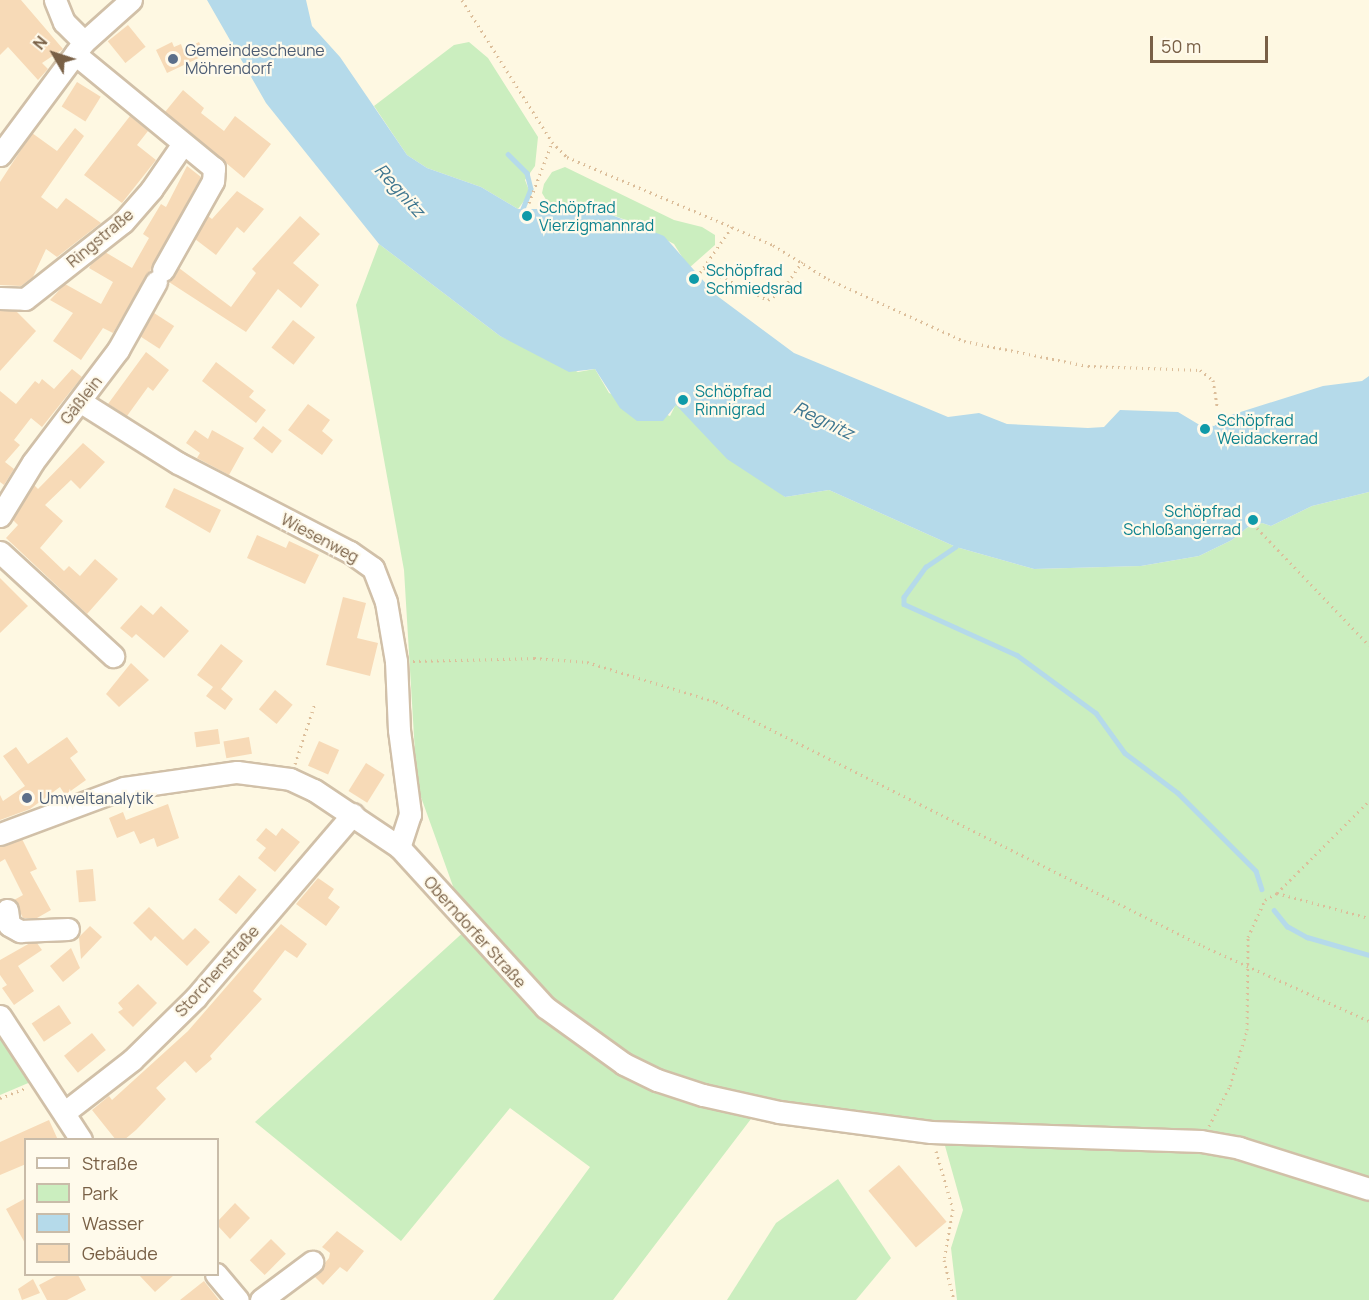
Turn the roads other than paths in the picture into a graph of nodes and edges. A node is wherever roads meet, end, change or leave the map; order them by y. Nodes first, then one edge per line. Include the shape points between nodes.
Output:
1 (55, 0) edge
2 (131, 0) edge
3 (80, 48) junction
4 (182, 145) junction
5 (0, 155) edge
6 (0, 298) edge
7 (81, 402) junction
8 (0, 516) edge
9 (0, 552) edge
10 (113, 656) dead end
11 (353, 814) junction
12 (0, 834) edge
13 (399, 847) junction
14 (5, 922) edge
15 (68, 929) dead end
16 (0, 1016) edge
17 (65, 1113) junction
18 (80, 1138) edge
19 (1369, 1189) edge
20 (312, 1262) dead end
21 (217, 1276) edge
22 (238, 1300) edge
23 (261, 1300) edge

1 - 3 street
2 - 3 street
3 - 4 street
3 - 5 street
4 - 6 street, Ringstraße via 123,222 25,299
4 - 7 street, Gäßlein via 211,164 215,175 118,350
7 - 8 street, Gäßlein via 33,462
7 - 13 street, Wiesenweg via 178,463 350,552 373,568 386,602 396,661 399,730 410,814
9 - 10 street
11 - 12 street, Oberndorfer Straße via 290,779 237,772 124,788
11 - 13 street, Oberndorfer Straße
11 - 17 street, Storchenstraße via 192,1001 132,1060
13 - 19 street, Oberndorfer Straße via 526,989 624,1064 703,1095 779,1112 931,1132 1201,1140
14 - 15 street via 36,933
16 - 17 street
17 - 18 street
20 - 23 street
21 - 22 street

